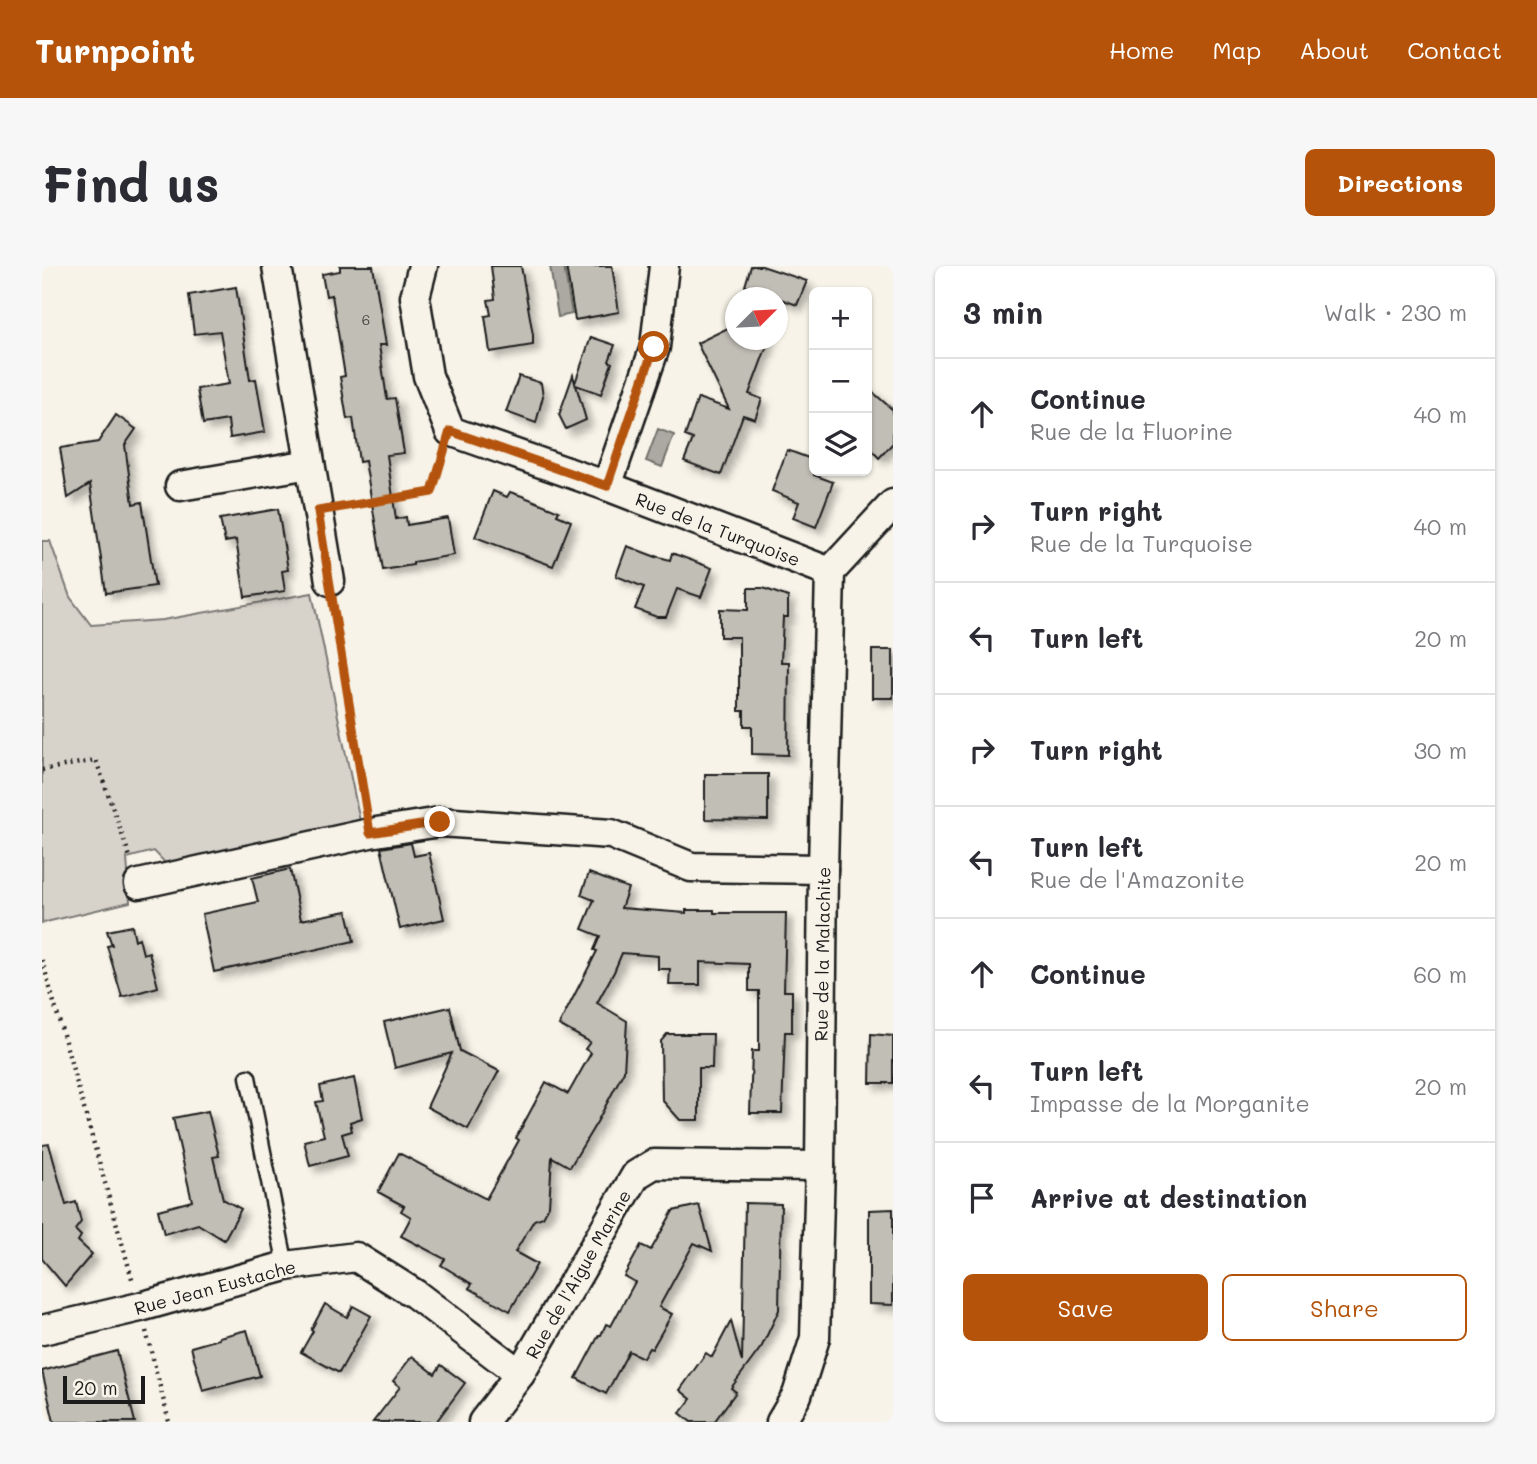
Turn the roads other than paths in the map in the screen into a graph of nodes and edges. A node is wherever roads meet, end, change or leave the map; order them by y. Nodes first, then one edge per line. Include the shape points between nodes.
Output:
1 (277, 266) edge
2 (423, 266) edge
3 (664, 266) edge
4 (310, 464) junction
5 (180, 486) dead end
6 (607, 486) junction
7 (893, 504) edge
8 (830, 572) junction
9 (330, 582) road end
10 (823, 869) junction
11 (139, 884) road end
12 (248, 1077) dead end
13 (820, 1166) junction
14 (286, 1266) junction
15 (42, 1330) edge
16 (520, 1374) junction
17 (483, 1422) edge
18 (781, 1422) edge

1 - 4 street
2 - 6 street, Rue de la Turquoise via 415,297 417,310 428,376 450,431
3 - 6 street via 654,347
4 - 5 street
4 - 9 street
6 - 8 street, Rue de la Turquoise
7 - 8 street
8 - 10 street, Rue de la Malachite
10 - 11 street via 691,867 611,834 440,822
10 - 13 street, Rue de la Malachite
12 - 14 lane
13 - 16 street, Rue de l'Aigue Marine via 653,1164 636,1175
13 - 18 street, Rue de la Malachite via 815,1339 797,1395
14 - 15 street, Rue Jean Eustache
14 - 16 street, Rue Jean Eustache via 356,1257 415,1294
16 - 17 street, Rue de l'Aigue Marine

